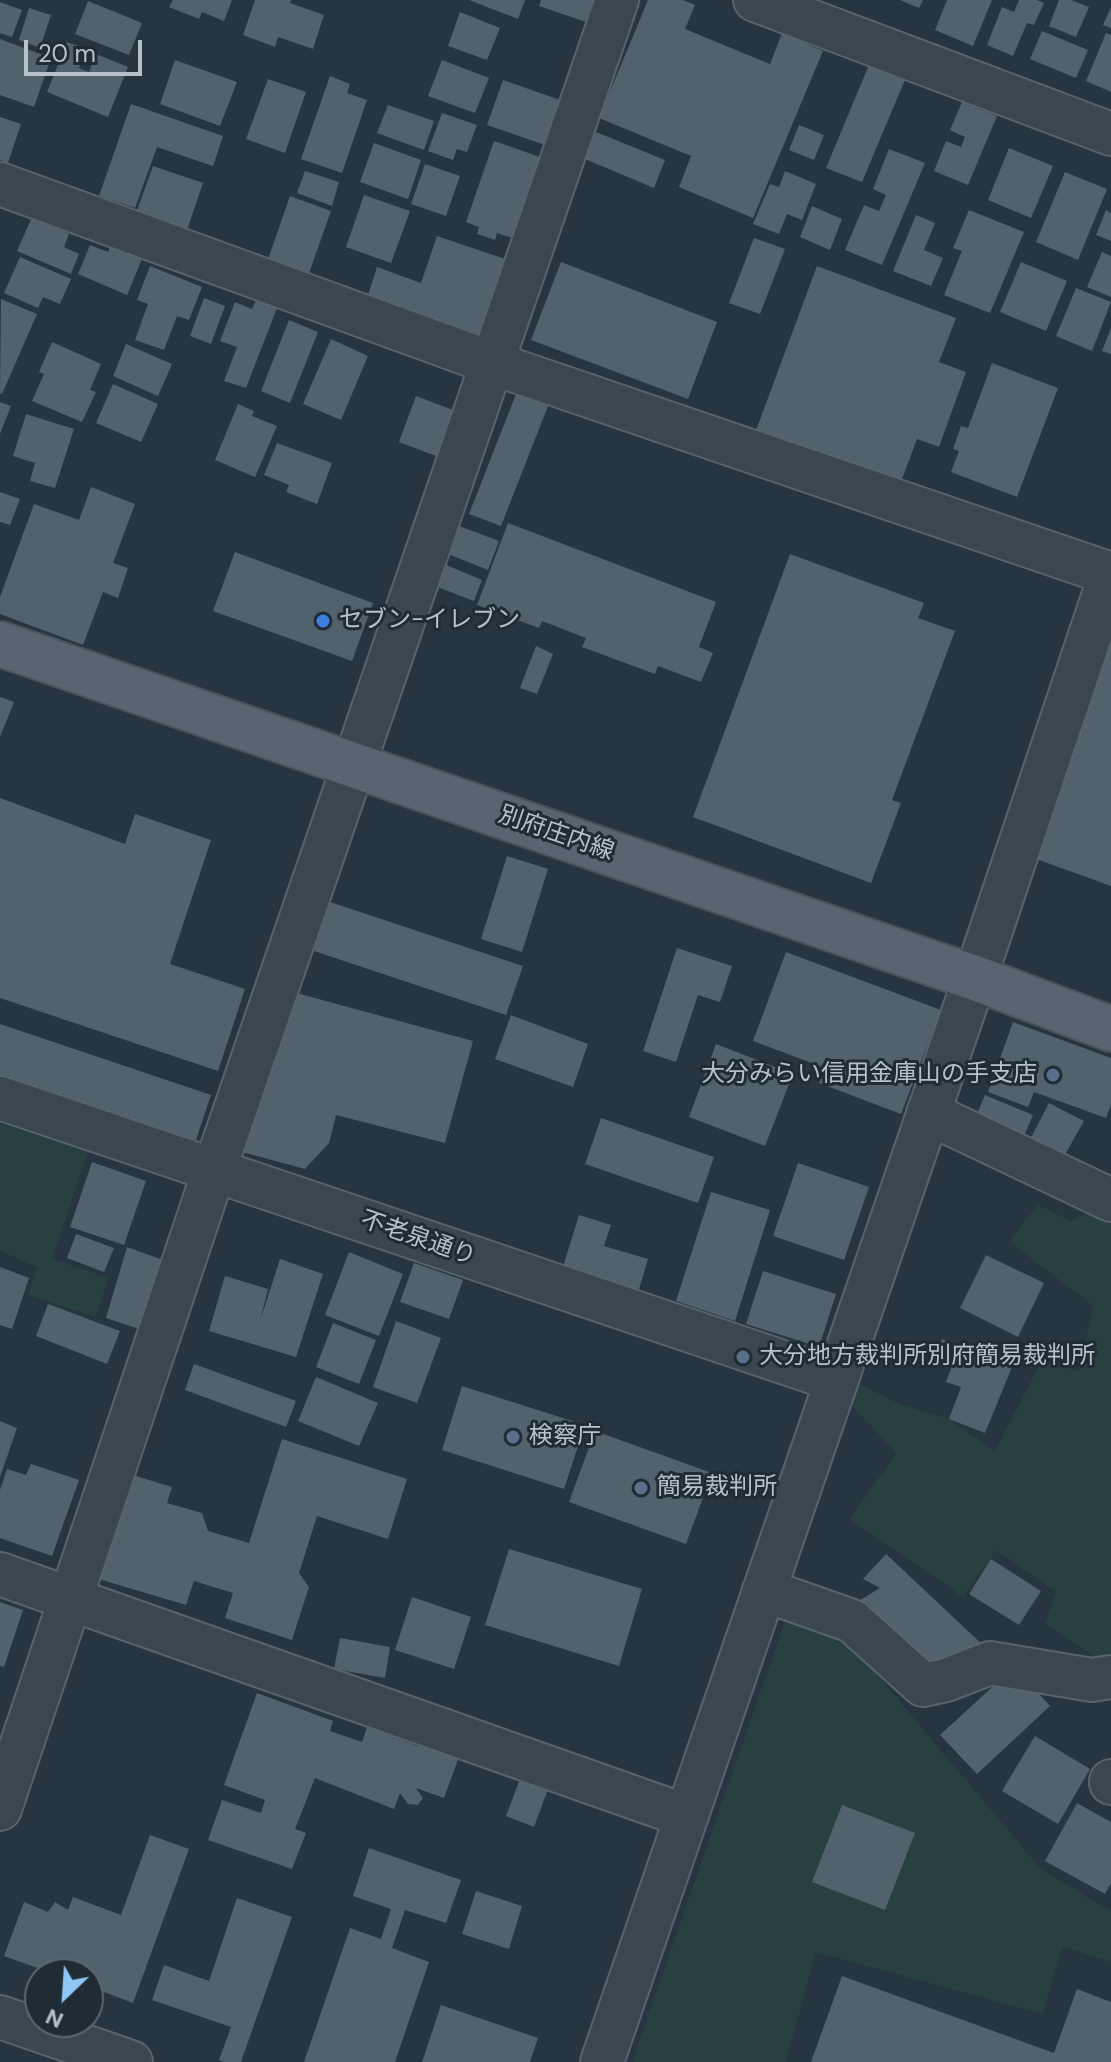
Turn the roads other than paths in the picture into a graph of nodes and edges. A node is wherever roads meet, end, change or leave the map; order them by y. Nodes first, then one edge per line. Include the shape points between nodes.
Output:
1 (617, 0) edge
2 (755, 0) edge
3 (1111, 134) edge
4 (0, 184) edge
5 (492, 363) junction
6 (1111, 574) edge
7 (0, 644) edge
8 (355, 766) junction
9 (975, 978) junction
10 (1111, 1029) edge
11 (0, 1098) edge
12 (928, 1113) junction
13 (214, 1171) junction
14 (1111, 1200) edge
15 (836, 1380) junction
16 (0, 1574) edge
17 (764, 1590) junction
18 (71, 1599) junction
19 (1111, 1677) edge
20 (0, 1809) edge
21 (686, 1816) junction
22 (0, 2017) edge
23 (131, 2062) edge
24 (602, 2062) edge

1 - 5 street
2 - 3 street
4 - 5 street
5 - 6 street
5 - 8 street
6 - 9 street
7 - 8 main road, 別府庄内線
8 - 9 main road, 別府庄内線
8 - 13 street
9 - 10 main road, 別府庄内線
9 - 12 street
11 - 13 street, 不老泉通り
12 - 14 street
12 - 15 street
13 - 15 street, 不老泉通り
13 - 18 street
15 - 17 street
16 - 18 street
17 - 19 street via 852,1621 923,1685 990,1663 1092,1680
17 - 21 street
18 - 20 street
18 - 21 street
21 - 24 street
22 - 23 street

